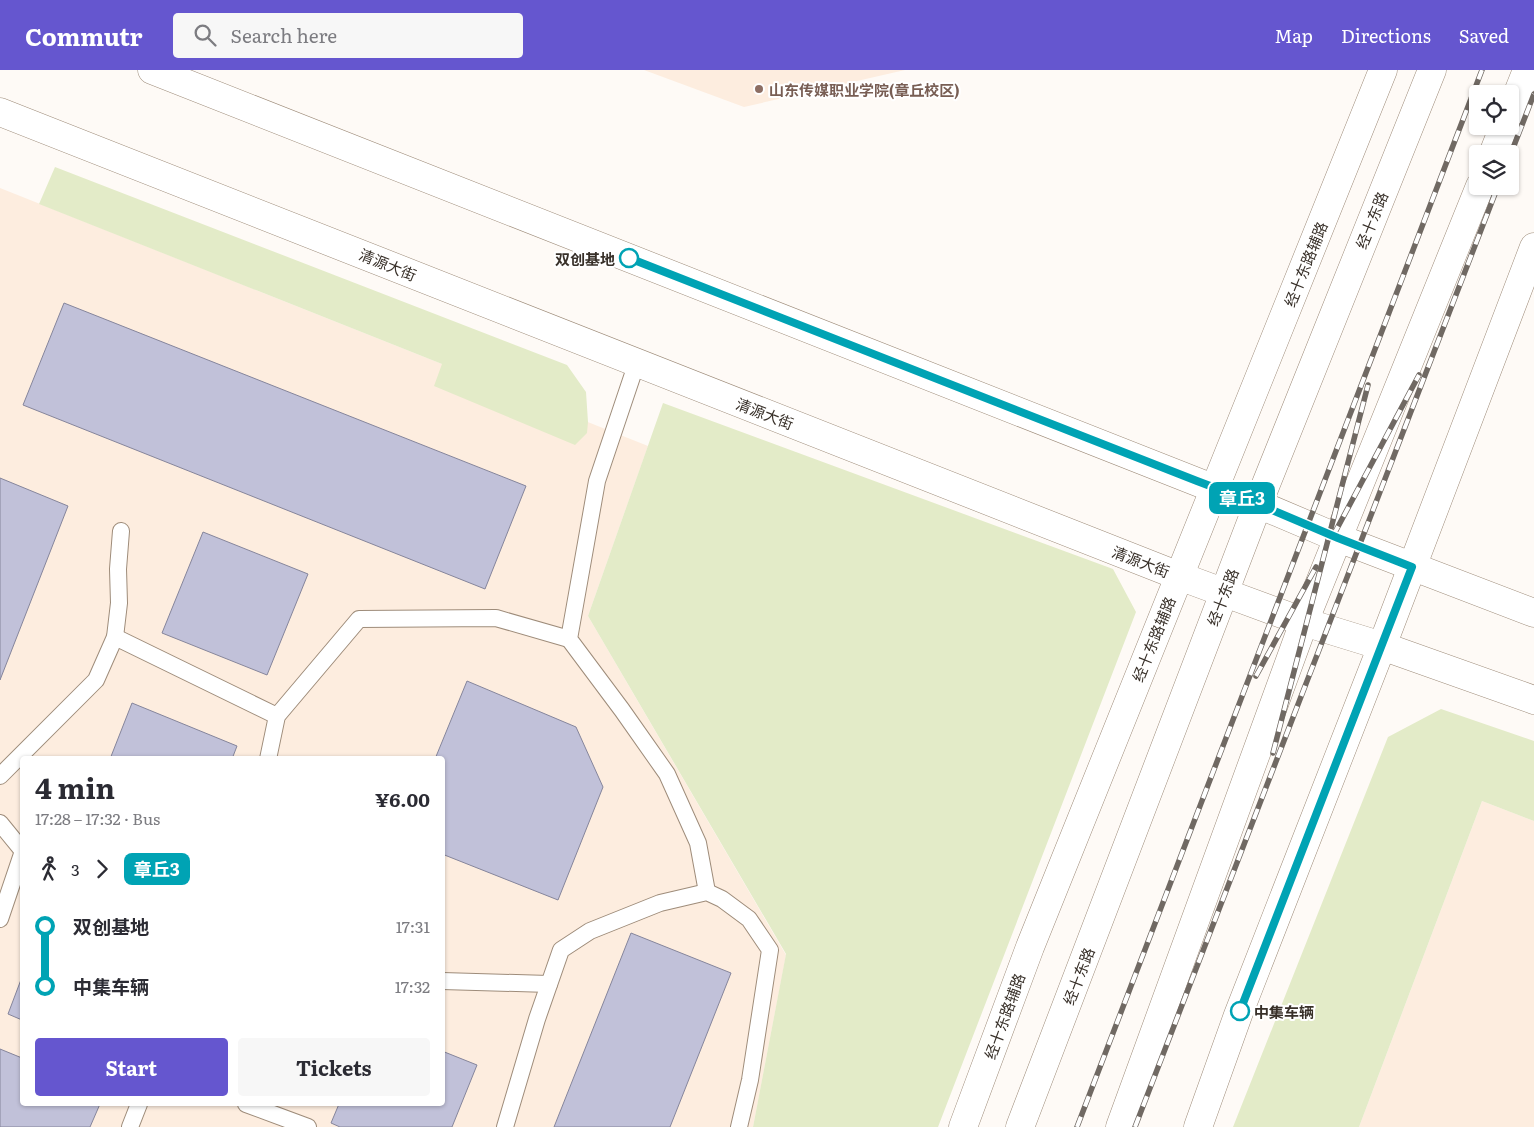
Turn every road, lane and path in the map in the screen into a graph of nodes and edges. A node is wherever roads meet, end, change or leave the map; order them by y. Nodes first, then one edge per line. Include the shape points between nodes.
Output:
1 (152, 70) edge
2 (1383, 70) edge
3 (1432, 70) edge
4 (1527, 70) edge
5 (1519, 90) edge
6 (0, 112) edge
7 (1476, 195) edge
8 (1534, 247) edge
9 (637, 362) junction
10 (1215, 488) junction
11 (1258, 504) junction
12 (121, 530) dead end
13 (1338, 538) junction
14 (1412, 567) junction
15 (1179, 576) junction
16 (1224, 592) junction
17 (1534, 613) edge
18 (1304, 622) junction
19 (116, 637) junction
20 (569, 639) junction
21 (1382, 646) junction
22 (1534, 700) edge
23 (277, 716) junction
24 (269, 756) edge
25 (0, 776) edge
26 (0, 823) edge
27 (20, 848) edge
28 (20, 860) edge
29 (707, 892) junction
30 (0, 919) edge
31 (445, 981) edge
32 (549, 984) junction
33 (138, 1106) edge
34 (257, 1106) edge
35 (278, 1110) edge
36 (130, 1127) edge
37 (308, 1127) edge
38 (505, 1127) edge
39 (739, 1127) edge
40 (963, 1127) edge
41 (1020, 1127) edge
42 (1120, 1127) edge
43 (1198, 1127) edge

1 - 10 main road
2 - 10 main road, 经十东路辅路
3 - 11 main road, 经十东路
4 - 5 main road
6 - 9 main road, 清源大街
7 - 13 main road
8 - 14 main road
9 - 15 main road, 清源大街
9 - 20 lane via 597,481
10 - 11 main road
10 - 15 main road, 经十东路辅路
11 - 13 main road
11 - 16 main road, 经十东路
12 - 19 lane
13 - 14 main road
13 - 18 main road
14 - 17 main road
14 - 21 main road
15 - 16 main road, 清源大街
15 - 40 main road, 经十东路辅路 via 1030,946
16 - 18 main road, 清源大街
16 - 41 main road, 经十东路
18 - 21 main road, 清源大街
18 - 42 main road
19 - 23 lane
19 - 25 lane via 96,680
20 - 23 lane via 496,618 359,619
20 - 29 lane via 667,774 698,843
21 - 22 main road, 清源大街
21 - 43 main road via 1238,1015
23 - 24 lane
26 - 27 lane
28 - 30 lane
29 - 32 lane via 660,903 590,931 561,950
29 - 39 lane via 749,919 770,950 750,1080
31 - 32 lane
32 - 38 lane
33 - 36 lane
34 - 35 lane
35 - 37 lane

